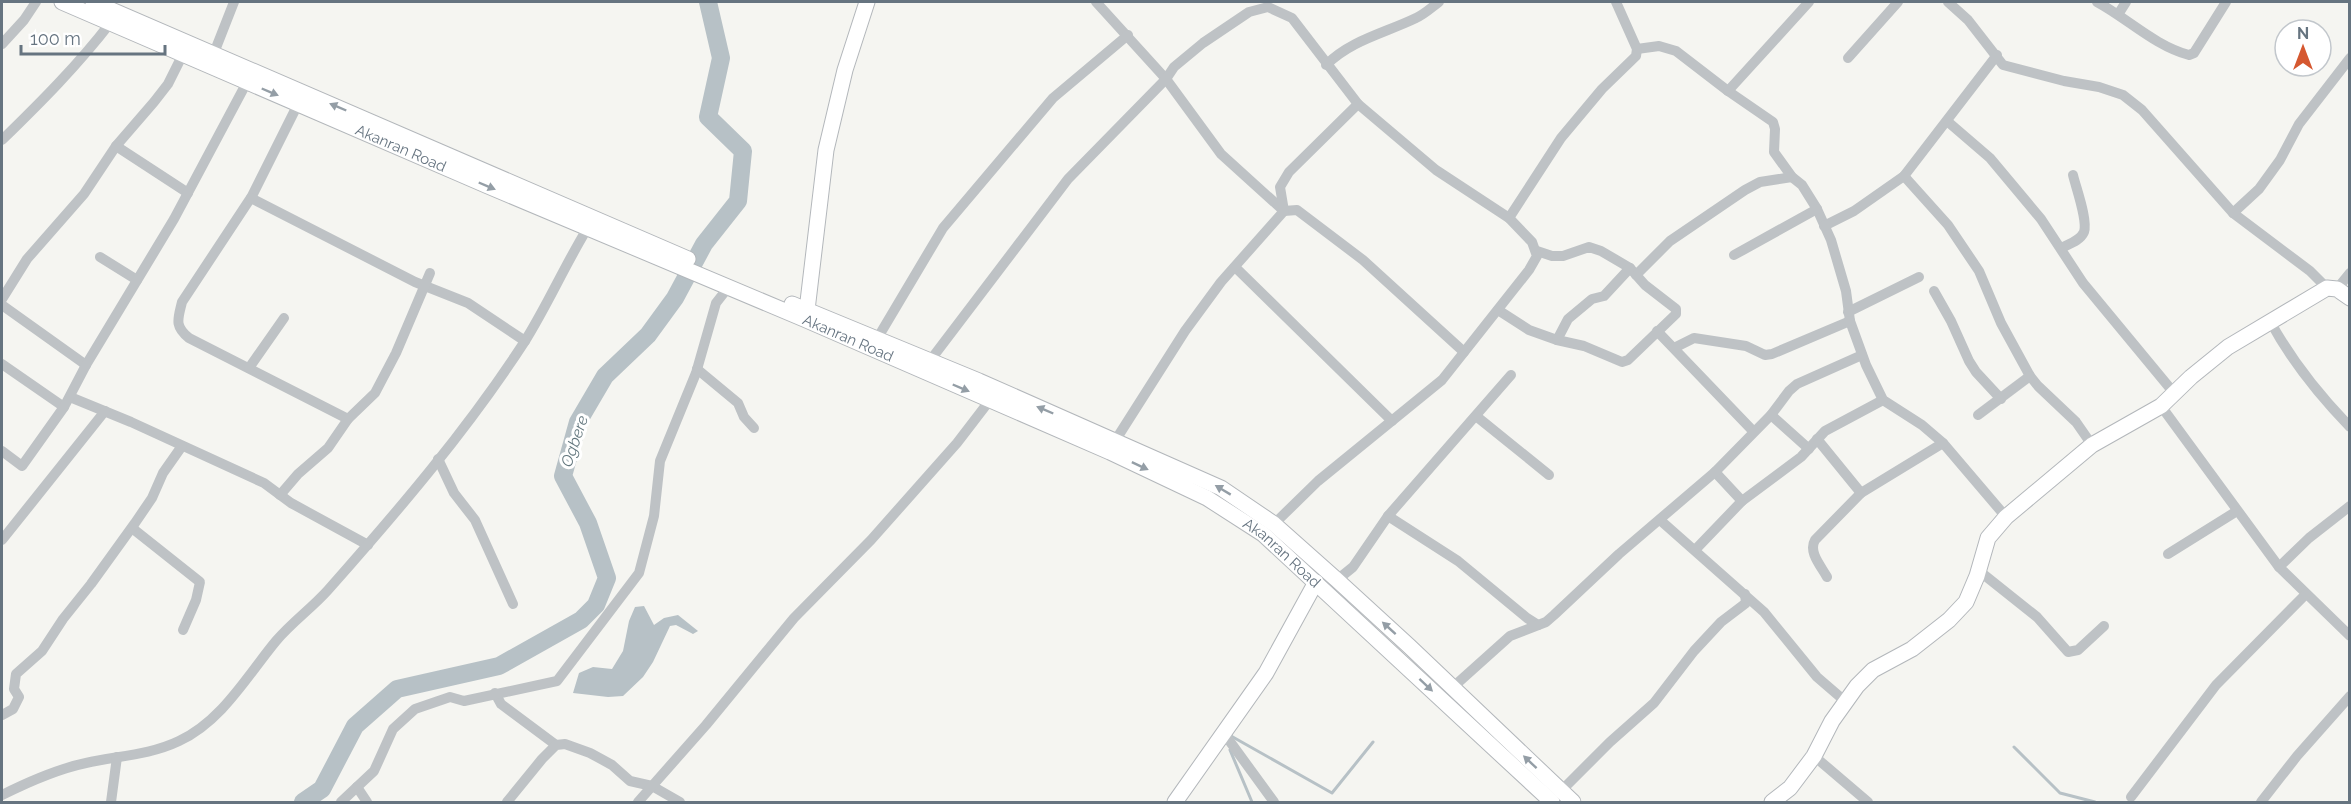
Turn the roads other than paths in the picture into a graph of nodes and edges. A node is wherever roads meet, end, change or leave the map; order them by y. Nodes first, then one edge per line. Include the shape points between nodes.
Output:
1 (36, 2) edge
2 (62, 2) edge
3 (93, 2) edge
4 (234, 2) edge
5 (867, 2) edge
6 (1096, 2) edge
7 (1439, 2) edge
8 (1616, 2) edge
9 (1809, 2) edge
10 (1898, 2) edge
11 (1948, 2) edge
12 (2097, 2) edge
13 (2126, 2) edge
14 (2226, 2) edge
15 (1270, 4) edge
16 (2119, 14) junction
17 (111, 22) junction
18 (1128, 35) junction
19 (2, 44) edge
20 (1637, 49) junction
21 (214, 53) junction
22 (183, 54) junction
23 (1997, 55) junction
24 (1848, 58) dead end
25 (2349, 58) edge
26 (1326, 65) junction
27 (1166, 80) junction
28 (247, 82) junction
29 (1728, 91) junction
30 (298, 104) junction
31 (1358, 105) junction
32 (1947, 121) junction
33 (2, 140) edge
34 (116, 146) junction
35 (465, 169) junction
36 (1904, 176) junction
37 (2073, 176) dead end
38 (1792, 177) junction
39 (188, 193) junction
40 (251, 198) junction
41 (1817, 209) junction
42 (1284, 211) junction
43 (2233, 213) junction
44 (1509, 218) junction
45 (1824, 226) junction
46 (587, 229) junction
47 (2061, 248) junction
48 (1537, 251) junction
49 (1734, 255) dead end
50 (100, 257) dead end
51 (679, 261) junction
52 (1235, 267) junction
53 (697, 269) junction
54 (1633, 272) junction
55 (430, 273) dead end
56 (2349, 273) edge
57 (1918, 277) dead end
58 (137, 280) junction
59 (426, 287) junction
60 (727, 288) junction
61 (1934, 291) dead end
62 (2338, 292) edge
63 (2, 298) edge
64 (2, 305) edge
65 (807, 310) junction
66 (1497, 310) junction
67 (1849, 316) junction
68 (284, 318) dead end
69 (2270, 321) junction
70 (1657, 331) junction
71 (877, 339) junction
72 (1557, 340) junction
73 (525, 341) junction
74 (1674, 348) junction
75 (1464, 352) junction
76 (1862, 355) junction
77 (930, 362) junction
78 (2, 364) edge
79 (86, 365) junction
80 (249, 368) junction
81 (697, 369) junction
82 (1511, 375) dead end
83 (2030, 376) junction
84 (2174, 393) junction
85 (70, 397) junction
86 (2001, 399) junction
87 (990, 400) junction
88 (1883, 400) junction
89 (2161, 406) junction
90 (64, 407) junction
91 (105, 411) junction
92 (1771, 415) junction
93 (1978, 415) dead end
94 (1476, 416) junction
95 (348, 419) junction
96 (1392, 421) junction
97 (2349, 427) edge
98 (754, 428) dead end
99 (1753, 431) junction
100 (1817, 439) junction
101 (1115, 441) junction
102 (1943, 443) junction
103 (2092, 445) junction
104 (182, 446) junction
105 (1809, 449) junction
106 (2, 451) edge
107 (438, 459) junction
108 (1715, 472) junction
109 (1549, 475) dead end
110 (1861, 493) junction
111 (280, 495) junction
112 (1742, 501) junction
113 (2349, 506) edge
114 (2237, 511) junction
115 (1388, 516) junction
116 (2006, 517) junction
117 (3, 518) dead end
118 (1660, 520) junction
119 (14, 524) junction
120 (1274, 524) junction
121 (132, 528) junction
122 (2, 540) edge
123 (368, 545) junction
124 (1695, 550) junction
125 (2168, 554) dead end
126 (2279, 567) junction
127 (1978, 570) junction
128 (1827, 578) dead end
129 (1337, 580) junction
130 (1316, 582) junction
131 (1745, 594) junction
132 (2306, 594) junction
133 (1361, 602) junction
134 (513, 604) dead end
135 (1348, 612) junction
136 (1538, 625) junction
137 (2104, 626) dead end
138 (183, 630) dead end
139 (2349, 636) edge
140 (1452, 688) junction
141 (495, 693) junction
142 (2349, 696) edge
143 (1846, 702) junction
144 (2, 715) edge
145 (1223, 732) junction
146 (556, 745) junction
147 (1814, 756) junction
148 (117, 757) junction
149 (652, 786) junction
150 (357, 787) junction
151 (2, 795) edge
152 (1556, 797) edge
153 (2132, 797) dead end
154 (111, 802) edge
155 (340, 802) edge
156 (367, 802) edge
157 (507, 802) edge
158 (638, 802) edge
159 (680, 802) edge
160 (1175, 802) edge
161 (1274, 802) edge
162 (1573, 802) edge
163 (1772, 802) edge
164 (1868, 802) edge
165 (2261, 802) edge

1 - 19 street
2 - 17 main road, Akanran Road
3 - 21 main road, Akanran Road
4 - 21 street
5 - 65 main road via 845,70 826,150
6 - 18 street
7 - 26 street via 1419,17 1356,42
8 - 20 street
9 - 29 street
10 - 24 street
11 - 23 street
12 - 16 street
13 - 16 street
14 - 16 street via 2194,53 2188,55 2158,42
15 - 26 street via 1292,18
15 - 27 street via 1249,12 1203,43 1174,67
17 - 22 main road, Akanran Road
17 - 33 street via 93,46
18 - 27 street
18 - 71 street via 1053,98 942,228
20 - 29 street via 1659,46 1676,51
20 - 44 street via 1636,56 1561,138
35 -> 21 main road, Akanran Road
22 - 28 main road, Akanran Road
22 - 34 street via 168,84
23 - 32 street
23 - 43 street via 2003,65 2011,68 2123,95 2142,110
25 - 43 street via 2300,124 2259,189
26 - 31 street
27 - 42 street via 1221,154
27 - 77 street via 1068,178
28 -> 30 main road, Akanran Road
28 - 39 street
29 - 38 street via 1773,122 1774,152
30 - 35 main road, Akanran Road
30 - 40 street
31 - 42 street via 1289,172 1280,187
31 - 44 street via 1436,170
32 - 36 street
32 - 47 street via 1990,158
34 - 39 street
34 - 63 street via 84,194 27,259
35 -> 46 main road, Akanran Road
35 - 51 main road, Akanran Road
36 - 45 street via 1854,211
36 - 83 street via 1948,225 1979,271
37 - 47 street via 2084,232 2075,242
38 - 41 street
38 - 54 street via 1745,190 1670,241
39 - 58 street
40 - 59 street
40 - 80 street via 182,302 178,321 189,338
41 - 45 street
41 - 49 street
42 - 52 street
42 - 75 street via 1297,210 1363,260
43 - 62 street
44 - 48 street
45 - 67 street via 1839,263
46 - 51 main road, Akanran Road
46 - 73 street
47 - 84 street via 2084,283
48 - 54 street via 1563,256 1589,247
48 - 66 street via 1529,270
50 - 58 street
51 - 53 main road, Akanran Road
52 - 96 street
52 - 101 street via 1185,331
53 - 60 main road, Akanran Road
53 - 65 main road, Akanran Road
54 - 70 street via 1676,309 1676,314
54 - 72 street via 1568,319
55 - 59 street
56 - 62 street
57 - 67 street
58 - 79 street
59 - 73 street via 468,303
59 - 95 street via 375,393
60 - 81 street via 716,303
60 -> 87 main road, Akanran Road
61 - 86 street via 1972,367
62 - 69 main road
64 - 79 street
65 - 71 main road, Akanran Road
66 - 72 street via 1529,330
66 - 75 street
67 - 74 street via 1772,354 1694,338
67 - 76 street
68 - 80 street
69 - 84 main road via 2228,347
69 - 97 street via 2314,387
70 - 72 street via 1622,362
70 - 74 street
71 - 77 main road, Akanran Road
73 - 107 street
74 - 99 street
75 - 96 street via 1442,380
76 - 88 street
76 - 92 street via 1797,384
101 -> 77 main road, Akanran Road
78 - 90 street
79 - 85 street
80 - 95 street
81 - 98 street via 738,404
81 - 141 street via 660,461 654,516 639,573 557,681
82 - 94 street
83 - 86 street
83 - 103 street via 2076,422
84 - 89 main road
85 - 90 street
85 - 91 street
86 - 93 street
87 -> 130 main road, Akanran Road via 1207,498 1263,534
87 - 149 street via 879,532 794,618
88 - 100 street via 1830,427
88 - 102 street
89 - 103 main road
89 - 114 street
90 - 106 street via 22,466
91 - 104 street
91 - 119 street
92 - 99 street
92 - 105 street
94 - 109 street
94 - 115 street
95 - 111 street via 328,448
96 - 120 street via 1318,481
99 - 108 street
100 - 105 street
100 - 110 street
120 -> 101 main road, Akanran Road via 1221,488
102 - 110 street
102 - 116 street
103 - 116 main road
104 - 111 street via 264,483
104 - 121 street
105 - 112 street
107 - 123 street
107 - 134 street via 454,493 475,520
108 - 112 street
108 - 118 street
110 - 128 street via 1812,545
111 - 123 street
112 - 124 street
113 - 126 street
114 - 125 street
114 - 126 street
115 - 129 street via 1353,567
115 - 136 street via 1458,561
116 - 127 main road via 1988,538
117 - 119 street
118 - 124 street
118 - 136 street
119 - 122 street
120 - 129 main road, Akanran Road
121 - 138 street via 200,582
121 - 144 street via 42,651 16,674 14,689 19,697 13,709
123 - 148 street via 320,600 278,639 233,697 200,727 180,741
124 - 131 street
126 - 132 street
127 - 137 street via 2037,617 2068,652 2078,650
127 - 143 main road via 1966,602 1949,620 1912,649 1873,670
129 - 133 main road, Akanran Road
130 - 135 main road, Akanran Road
130 - 145 main road via 1266,673
131 - 143 street via 1817,677
131 - 152 street via 1746,603 1694,651 1654,703
132 - 139 street
132 - 153 street via 2216,685
133 - 135 main road
140 -> 133 main road, Akanran Road
135 -> 152 main road, Akanran Road
136 - 140 street via 1510,636
152 -> 140 main road, Akanran Road
141 - 146 street via 501,704
141 - 150 street via 464,701 450,697 415,709 393,729 374,771
142 - 165 street
143 - 147 main road
145 - 160 main road
145 - 161 street
146 - 149 street via 591,753 630,781
146 - 157 street
147 - 163 main road via 1790,788
147 - 164 street
148 - 151 street via 83,763
148 - 154 street
149 - 158 street
149 - 159 street
150 - 155 street
150 - 156 street
152 - 162 main road, Akanran Road

